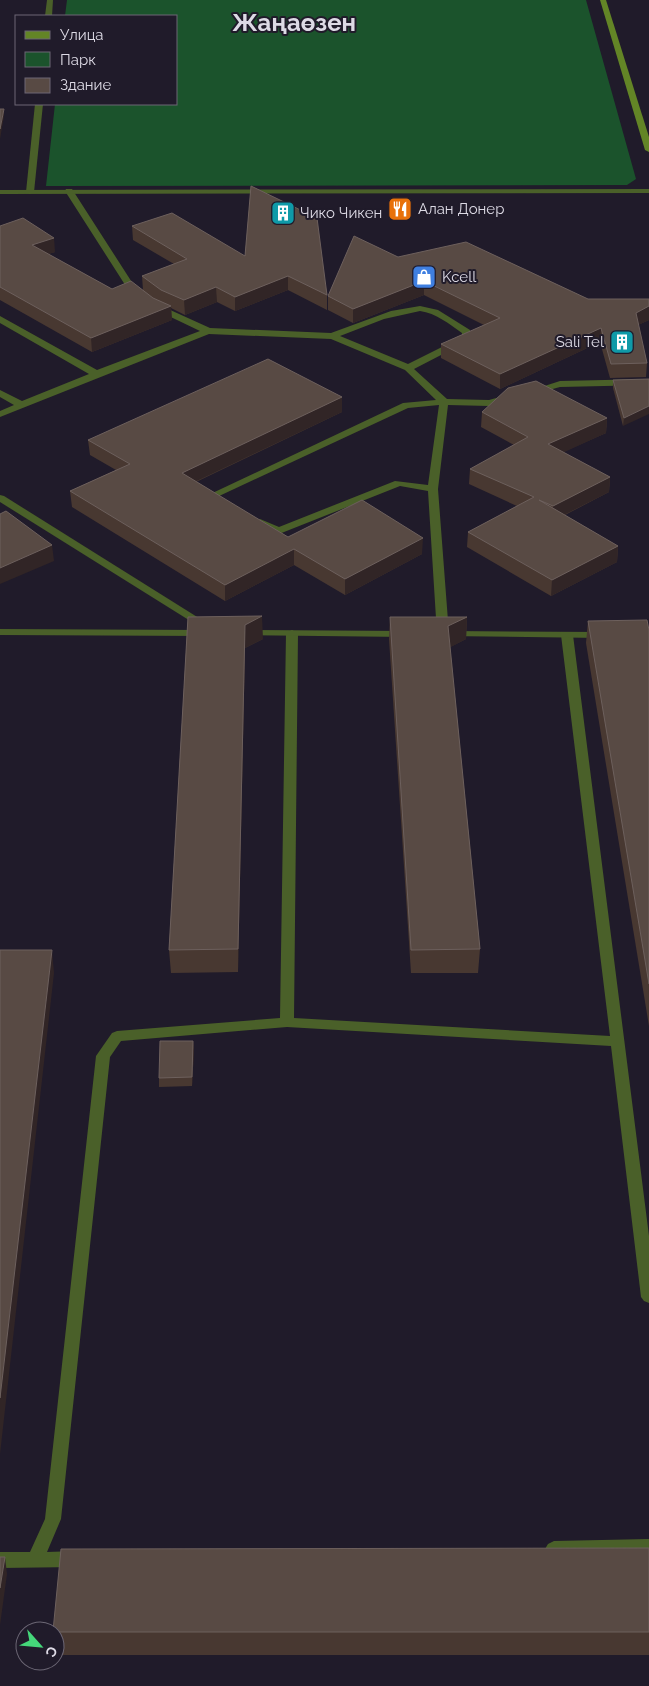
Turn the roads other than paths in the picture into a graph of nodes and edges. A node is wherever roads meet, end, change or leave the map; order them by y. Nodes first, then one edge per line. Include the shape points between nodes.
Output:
1 (50, 0) edge
2 (603, 0) edge
3 (49, 15) edge
4 (39, 105) edge
5 (649, 150) edge
6 (69, 191) junction
7 (649, 191) edge
8 (0, 192) edge
9 (30, 192) junction
10 (0, 319) edge
11 (208, 332) junction
12 (332, 336) junction
13 (408, 368) junction
14 (96, 374) junction
15 (649, 382) edge
16 (0, 393) edge
17 (444, 402) junction
18 (20, 405) junction
19 (0, 414) edge
20 (433, 489) junction
21 (0, 498) edge
22 (227, 506) edge
23 (20, 510) junction
24 (6, 516) edge
25 (253, 518) edge
26 (0, 632) edge
27 (236, 633) edge
28 (292, 633) junction
29 (414, 634) edge
30 (567, 634) junction
31 (612, 635) edge
32 (287, 1022) junction
33 (617, 1041) junction
34 (649, 1298) edge
35 (649, 1547) edge
36 (539, 1549) edge
37 (90, 1559) edge
38 (0, 1560) edge
39 (35, 1560) junction

1 - 3 street
2 - 5 street
4 - 9 street
6 - 7 street
6 - 9 street
6 - 11 street via 132,289 148,301
8 - 9 street
10 - 14 street
11 - 12 street
11 - 14 street
12 - 13 street
12 - 13 street via 416,309 430,310 467,332 467,338
13 - 17 street
14 - 18 street
15 - 17 street via 560,384 489,403
16 - 18 street
17 - 20 street
17 - 22 street via 406,405 210,497
18 - 19 street
20 - 25 street via 400,483 279,531
20 - 30 street via 438,634
21 - 23 street
23 - 24 street
23 - 26 street via 217,633
27 - 28 street
28 - 29 street
28 - 32 street
30 - 31 street
30 - 33 street
32 - 33 street
32 - 39 street via 117,1036 103,1056 53,1519
33 - 34 street
35 - 36 street
37 - 39 street
38 - 39 street

